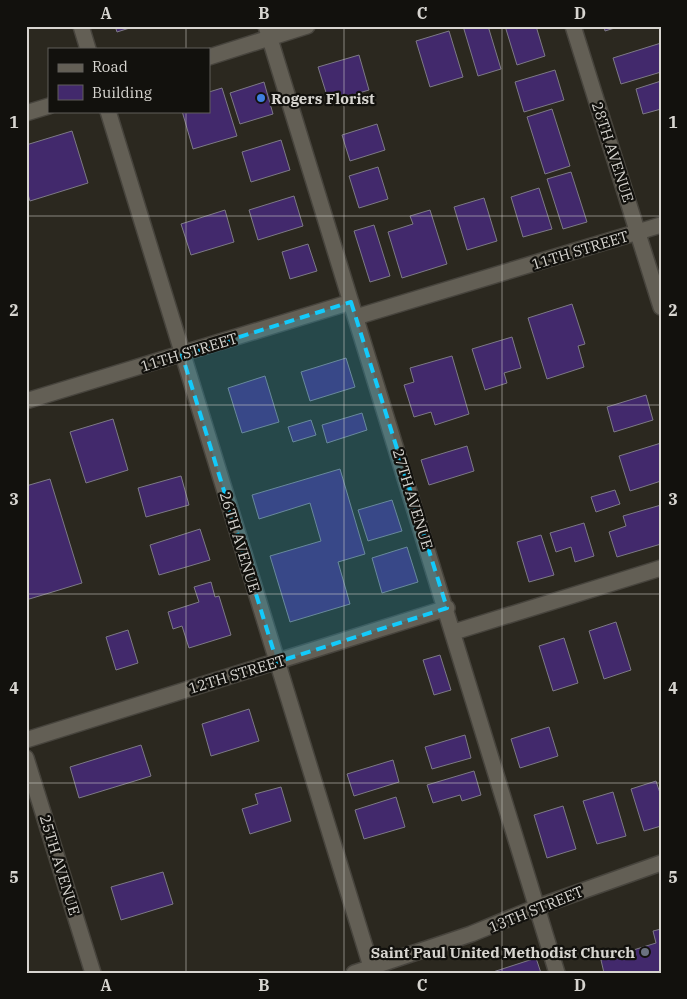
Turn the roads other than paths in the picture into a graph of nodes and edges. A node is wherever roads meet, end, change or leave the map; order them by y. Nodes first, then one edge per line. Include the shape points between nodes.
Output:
1 (81, 26) edge
2 (308, 26) edge
3 (572, 26) edge
4 (268, 32) edge
5 (88, 48) edge
6 (210, 57) edge
7 (48, 106) edge
8 (108, 112) edge
9 (26, 113) edge
10 (661, 225) edge
11 (638, 232) junction
12 (351, 302) junction
13 (661, 307) edge
14 (356, 317) junction
15 (182, 355) junction
16 (26, 401) edge
17 (661, 568) edge
18 (447, 608) junction
19 (454, 632) junction
20 (277, 662) junction
21 (26, 740) edge
22 (26, 758) edge
23 (661, 863) edge
24 (537, 907) junction
25 (372, 970) edge
26 (93, 973) edge
27 (354, 973) edge
28 (557, 973) edge

1 - 5 street
2 - 4 street
3 - 11 street, 28TH AVENUE
4 - 6 street
4 - 12 street, 27TH AVENUE
7 - 9 street
8 - 15 street, 26TH AVENUE
10 - 11 street, 11TH STREET
11 - 13 street, 28TH AVENUE
11 - 14 street, 11TH STREET
12 - 14 street, 27TH AVENUE
12 - 15 street, 11TH STREET
14 - 18 street, 27TH AVENUE
15 - 16 street, 11TH STREET
15 - 20 street, 26TH AVENUE
17 - 19 street
18 - 19 street, 27TH AVENUE
18 - 20 street, 12TH STREET
19 - 24 street, 27TH AVENUE
20 - 21 street, 12TH STREET
20 - 25 street, 26TH AVENUE
22 - 26 street, 25TH AVENUE
23 - 24 street, 13TH STREET
24 - 25 street, 13TH STREET
24 - 28 street, 27TH AVENUE
25 - 27 street, 13TH STREET

